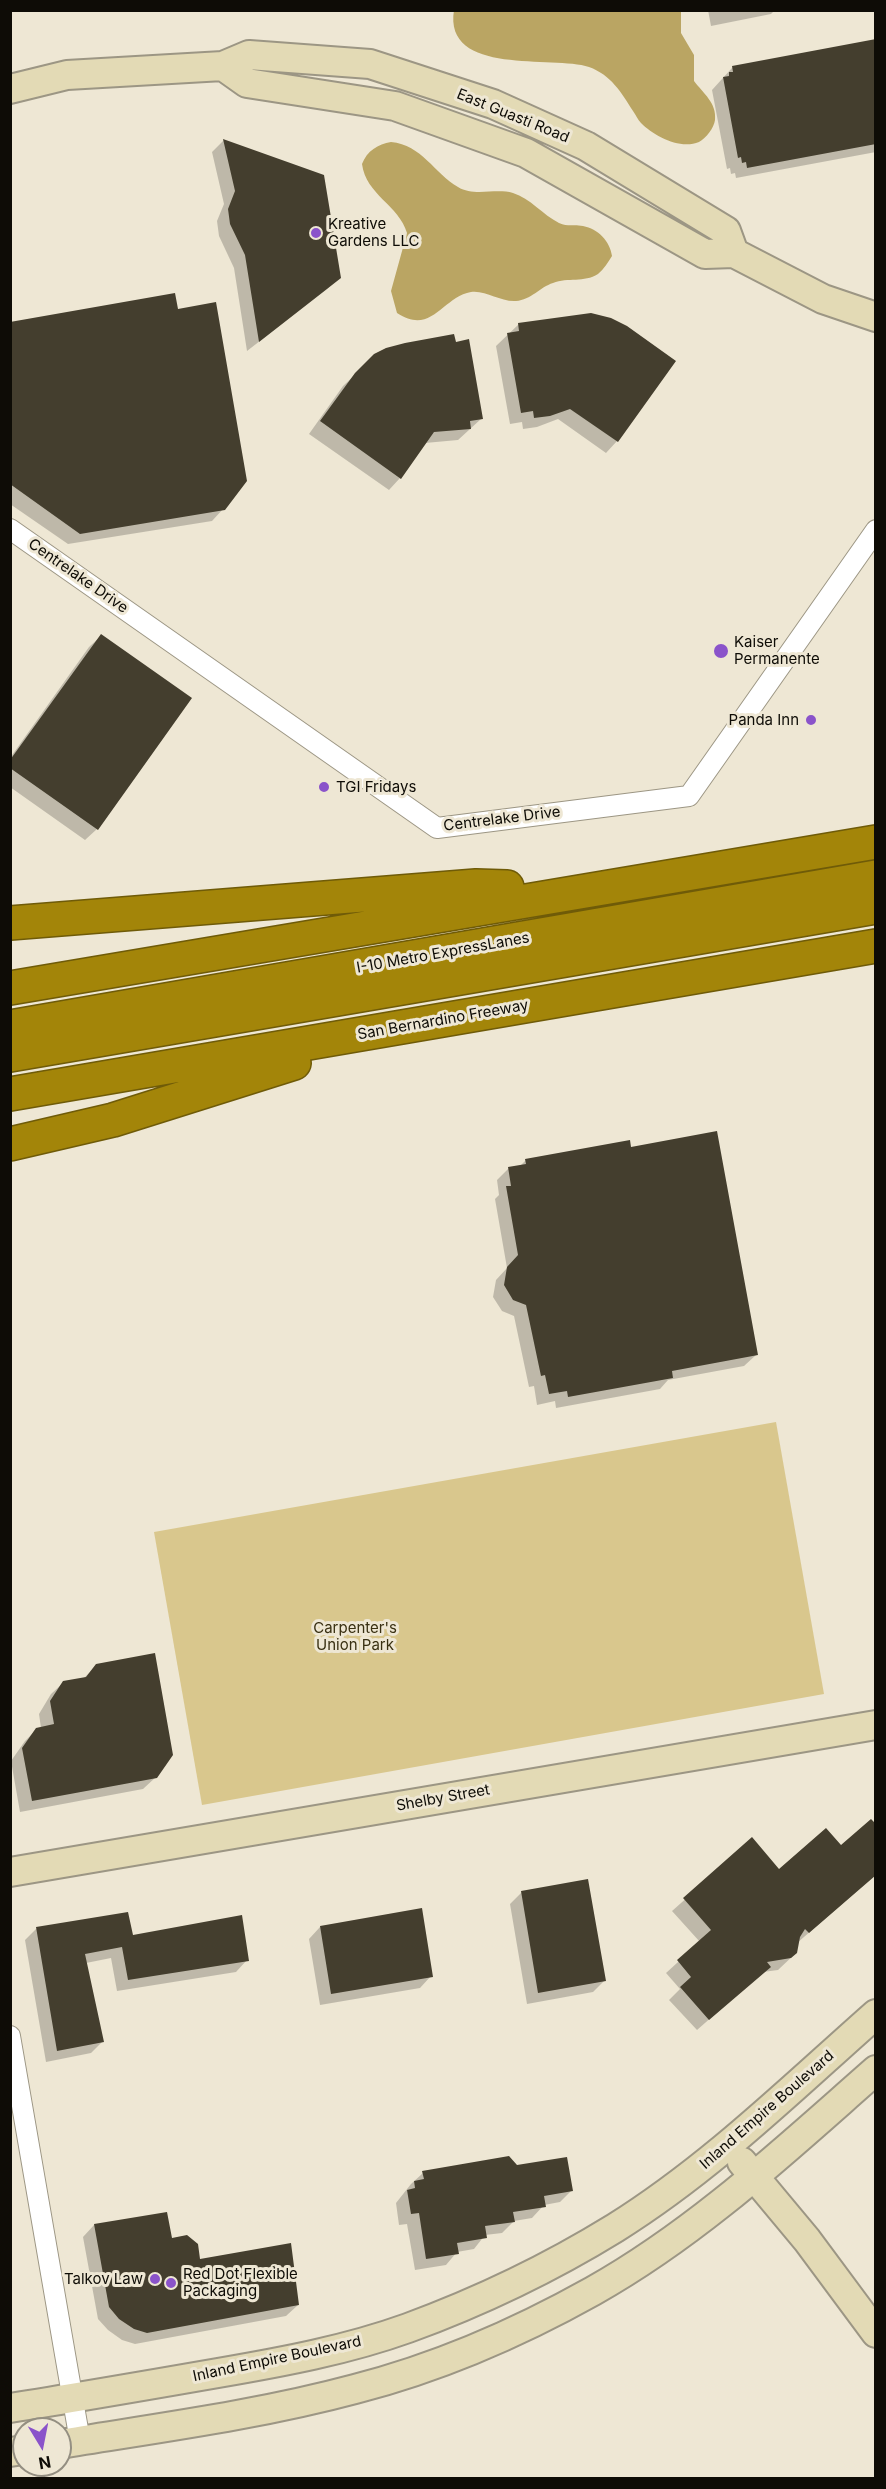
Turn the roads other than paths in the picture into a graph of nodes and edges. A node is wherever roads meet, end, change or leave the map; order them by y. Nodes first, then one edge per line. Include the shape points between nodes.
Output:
1 (10, 88) edge
2 (876, 317) edge
3 (10, 529) edge
4 (876, 530) edge
5 (876, 842) edge
6 (876, 877) edge
7 (584, 889) junction
8 (876, 907) edge
9 (10, 923) edge
10 (876, 946) edge
11 (10, 988) edge
12 (414, 1024) junction
13 (10, 1027) edge
14 (10, 1055) edge
15 (10, 1094) edge
16 (10, 1144) edge
17 (876, 1725) edge
18 (10, 1872) edge
19 (876, 2014) edge
20 (10, 2036) edge
21 (876, 2070) edge
22 (729, 2146) junction
23 (754, 2178) junction
24 (876, 2332) edge
25 (73, 2398) junction
26 (10, 2408) edge
27 (72, 2417) edge
28 (72, 2443) edge

1 - 2 main road, East Guasti Road via 67,75 223,66 249,55 370,64 493,104 586,146 726,231 734,253 823,299
3 - 4 street, Centrelake Drive via 437,828 689,796
5 - 7 highway
6 - 13 highway, I-10 Metro ExpressLanes
7 - 9 highway via 476,886
7 - 11 highway
8 - 14 highway, I-10 Metro ExpressLanes
10 - 12 highway, San Bernardino Freeway
12 - 15 highway, San Bernardino Freeway
12 - 16 highway via 113,1120
17 - 18 main road, Shelby Street
19 - 22 main road, Inland Empire Boulevard
20 - 25 street
21 - 23 main road
22 - 23 main road
22 - 25 main road, Inland Empire Boulevard via 595,2239 534,2273 407,2328 287,2360
23 - 24 main road via 807,2240
23 - 28 main road via 643,2260 594,2290 471,2350 355,2389
25 - 26 main road, Inland Empire Boulevard
25 - 27 street

